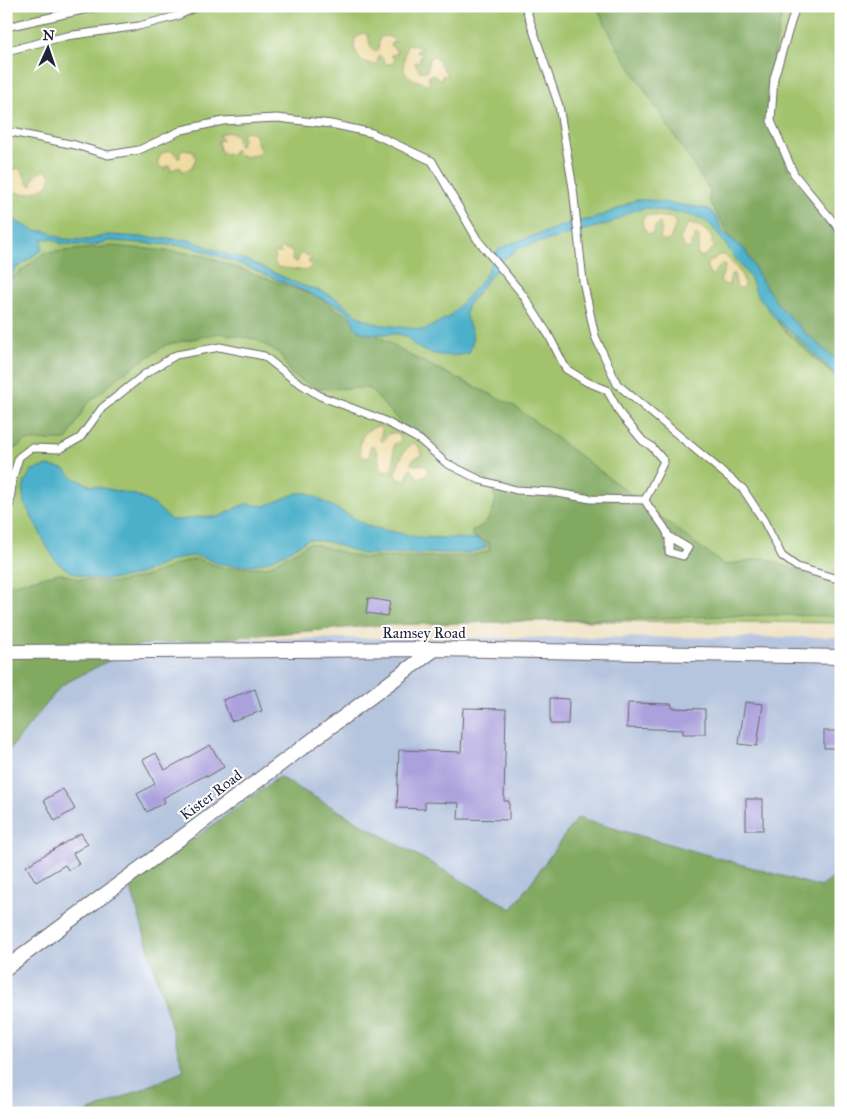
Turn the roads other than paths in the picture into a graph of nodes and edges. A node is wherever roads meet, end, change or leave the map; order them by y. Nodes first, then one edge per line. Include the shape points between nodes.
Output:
1 (101, 6) edge
2 (198, 6) edge
3 (525, 6) edge
4 (796, 6) edge
5 (6, 27) edge
6 (6, 51) edge
7 (6, 131) edge
8 (841, 230) edge
9 (645, 500) junction
10 (6, 511) edge
11 (668, 536) dead end
12 (841, 580) edge
13 (436, 649) junction
14 (6, 652) edge
15 (841, 657) edge
16 (6, 968) edge

1 - 5 lane
2 - 6 lane via 177,16 139,26 67,36
3 - 12 lane via 559,106 573,188 583,282 595,336 617,384 743,489 782,556 797,568
4 - 8 lane via 774,78 771,121 794,174
7 - 9 lane via 108,155 139,150 182,130 223,121 277,118 372,133 432,161 477,239 523,295 566,369 607,390 621,415 664,461
9 - 10 lane via 591,499 516,490 480,480 446,463 420,440 383,420 320,396 264,356 220,348 176,355 145,374 102,408 80,438 60,449 31,448 18,457
9 - 11 lane
13 - 14 street, Ramsey Road
13 - 15 street, Ramsey Road
13 - 16 street, Kister Road

